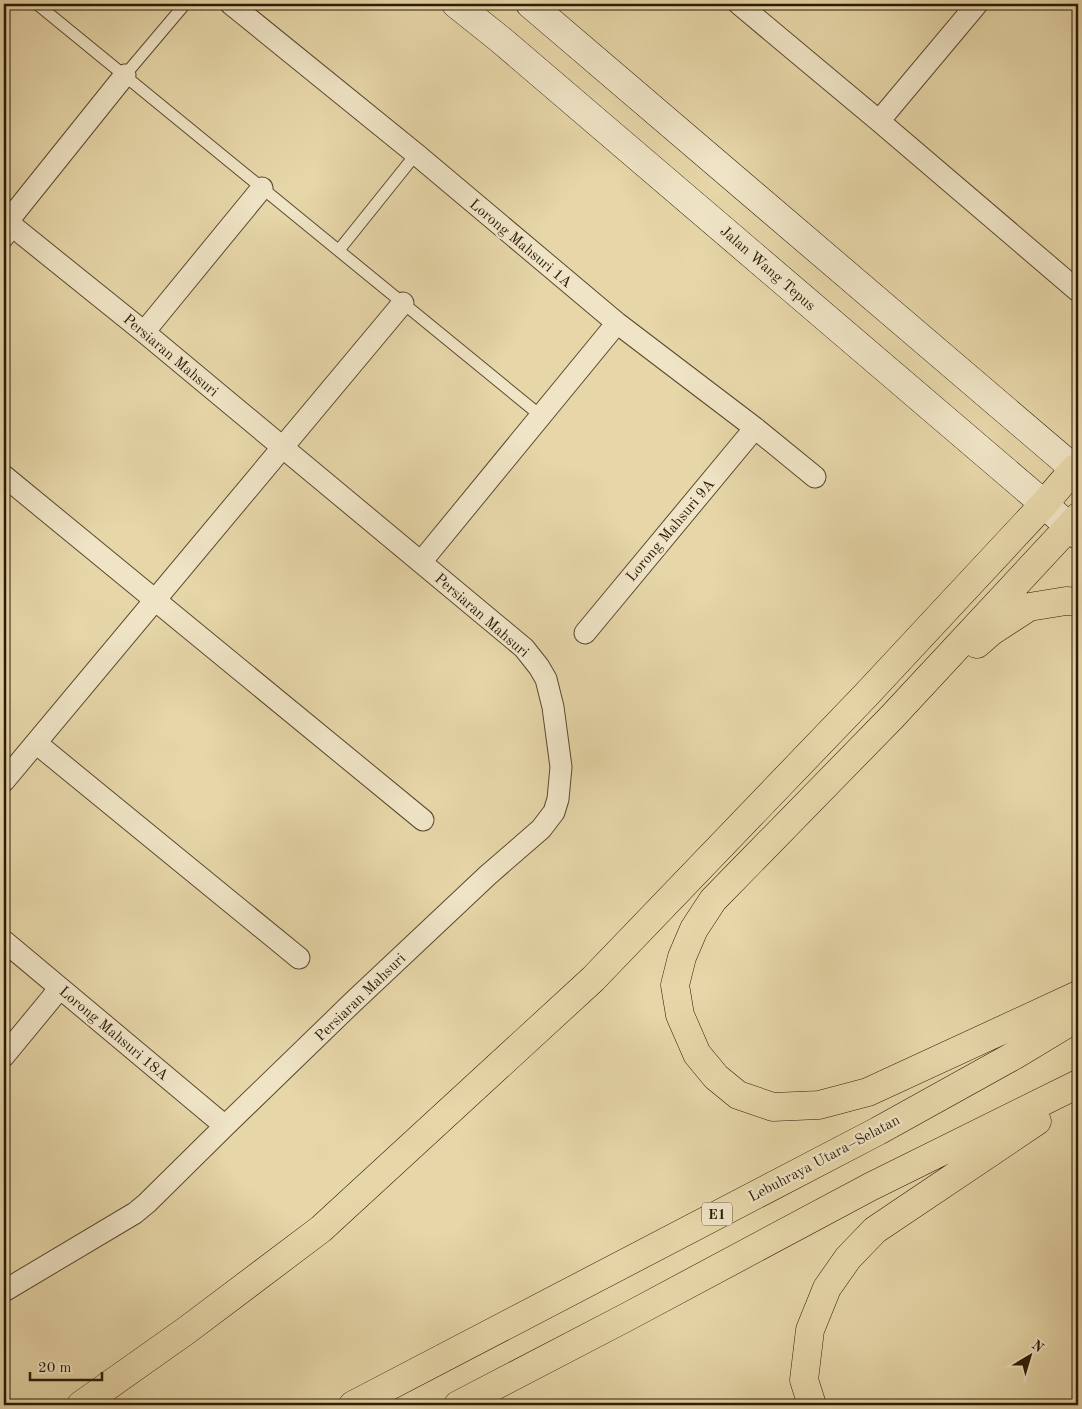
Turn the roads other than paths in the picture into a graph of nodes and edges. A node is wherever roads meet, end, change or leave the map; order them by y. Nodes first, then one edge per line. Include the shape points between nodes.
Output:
1 (38, 4) edge
2 (185, 4) edge
3 (231, 4) edge
4 (456, 4) edge
5 (530, 4) edge
6 (739, 4) edge
7 (977, 4) edge
8 (125, 75) junction
9 (879, 121) junction
10 (416, 154) junction
11 (262, 188) junction
12 (8, 228) edge
13 (339, 250) junction
14 (1078, 292) edge
15 (404, 303) junction
16 (617, 323) junction
17 (144, 332) junction
18 (541, 416) junction
19 (755, 428) junction
20 (283, 448) junction
21 (1076, 470) edge
22 (815, 477) dead end
23 (6, 484) edge
24 (1044, 504) junction
25 (1075, 526) edge
26 (421, 562) junction
27 (155, 600) junction
28 (1078, 602) edge
29 (585, 633) dead end
30 (891, 718) junction
31 (36, 743) junction
32 (4, 781) edge
33 (423, 820) dead end
34 (4, 941) edge
35 (299, 958) dead end
36 (60, 988) junction
37 (1078, 995) edge
38 (1078, 1017) edge
39 (4, 1056) edge
40 (1078, 1084) edge
41 (1078, 1094) edge
42 (225, 1126) junction
43 (4, 1291) edge
44 (81, 1405) edge
45 (353, 1405) edge
46 (458, 1405) edge
47 (812, 1405) edge

1 - 8 lane
2 - 8 lane
3 - 10 street, Lorong Mahsuri 1A
4 - 24 main road, Jalan Wang Tepus
5 - 21 main road
6 - 9 street
7 - 9 street
8 - 11 lane
8 - 12 street
9 - 14 street
10 - 13 lane
10 - 16 street, Lorong Mahsuri 1A
11 - 13 lane
11 - 17 street
12 - 17 street, Persiaran Mahsuri
13 - 15 lane
15 - 18 lane
15 - 20 street
16 - 18 street
16 - 19 street, Lorong Mahsuri 1A
17 - 20 street, Persiaran Mahsuri
18 - 26 street
19 - 22 street, Lorong Mahsuri 1A
19 - 29 street, Lorong Mahsuri 9A
20 - 26 street, Persiaran Mahsuri
20 - 27 street
21 - 24 highway
23 - 27 street
24 - 25 main road, Jalan Wang Tepus
24 - 44 highway via 593,979 321,1229
25 - 30 highway
26 - 42 street, Persiaran Mahsuri via 524,648 546,680 561,767 554,812 541,829 488,875
27 - 31 street
27 - 33 street
28 - 30 highway via 1029,607 992,631
30 - 37 highway via 713,900 694,929 675,985 680,1015 697,1054 716,1078 738,1095 772,1107 819,1105 868,1092
31 - 32 street
31 - 35 street
34 - 36 street, Lorong Mahsuri 18A
36 - 39 street
36 - 42 street, Lorong Mahsuri 18A
38 - 45 highway, Lebuhraya Utara–Selatan / E1 via 878,1130
40 - 46 highway via 870,1187
41 - 47 highway via 875,1230 848,1258 826,1288 810,1330 804,1380
42 - 43 street, Persiaran Mahsuri via 135,1213

